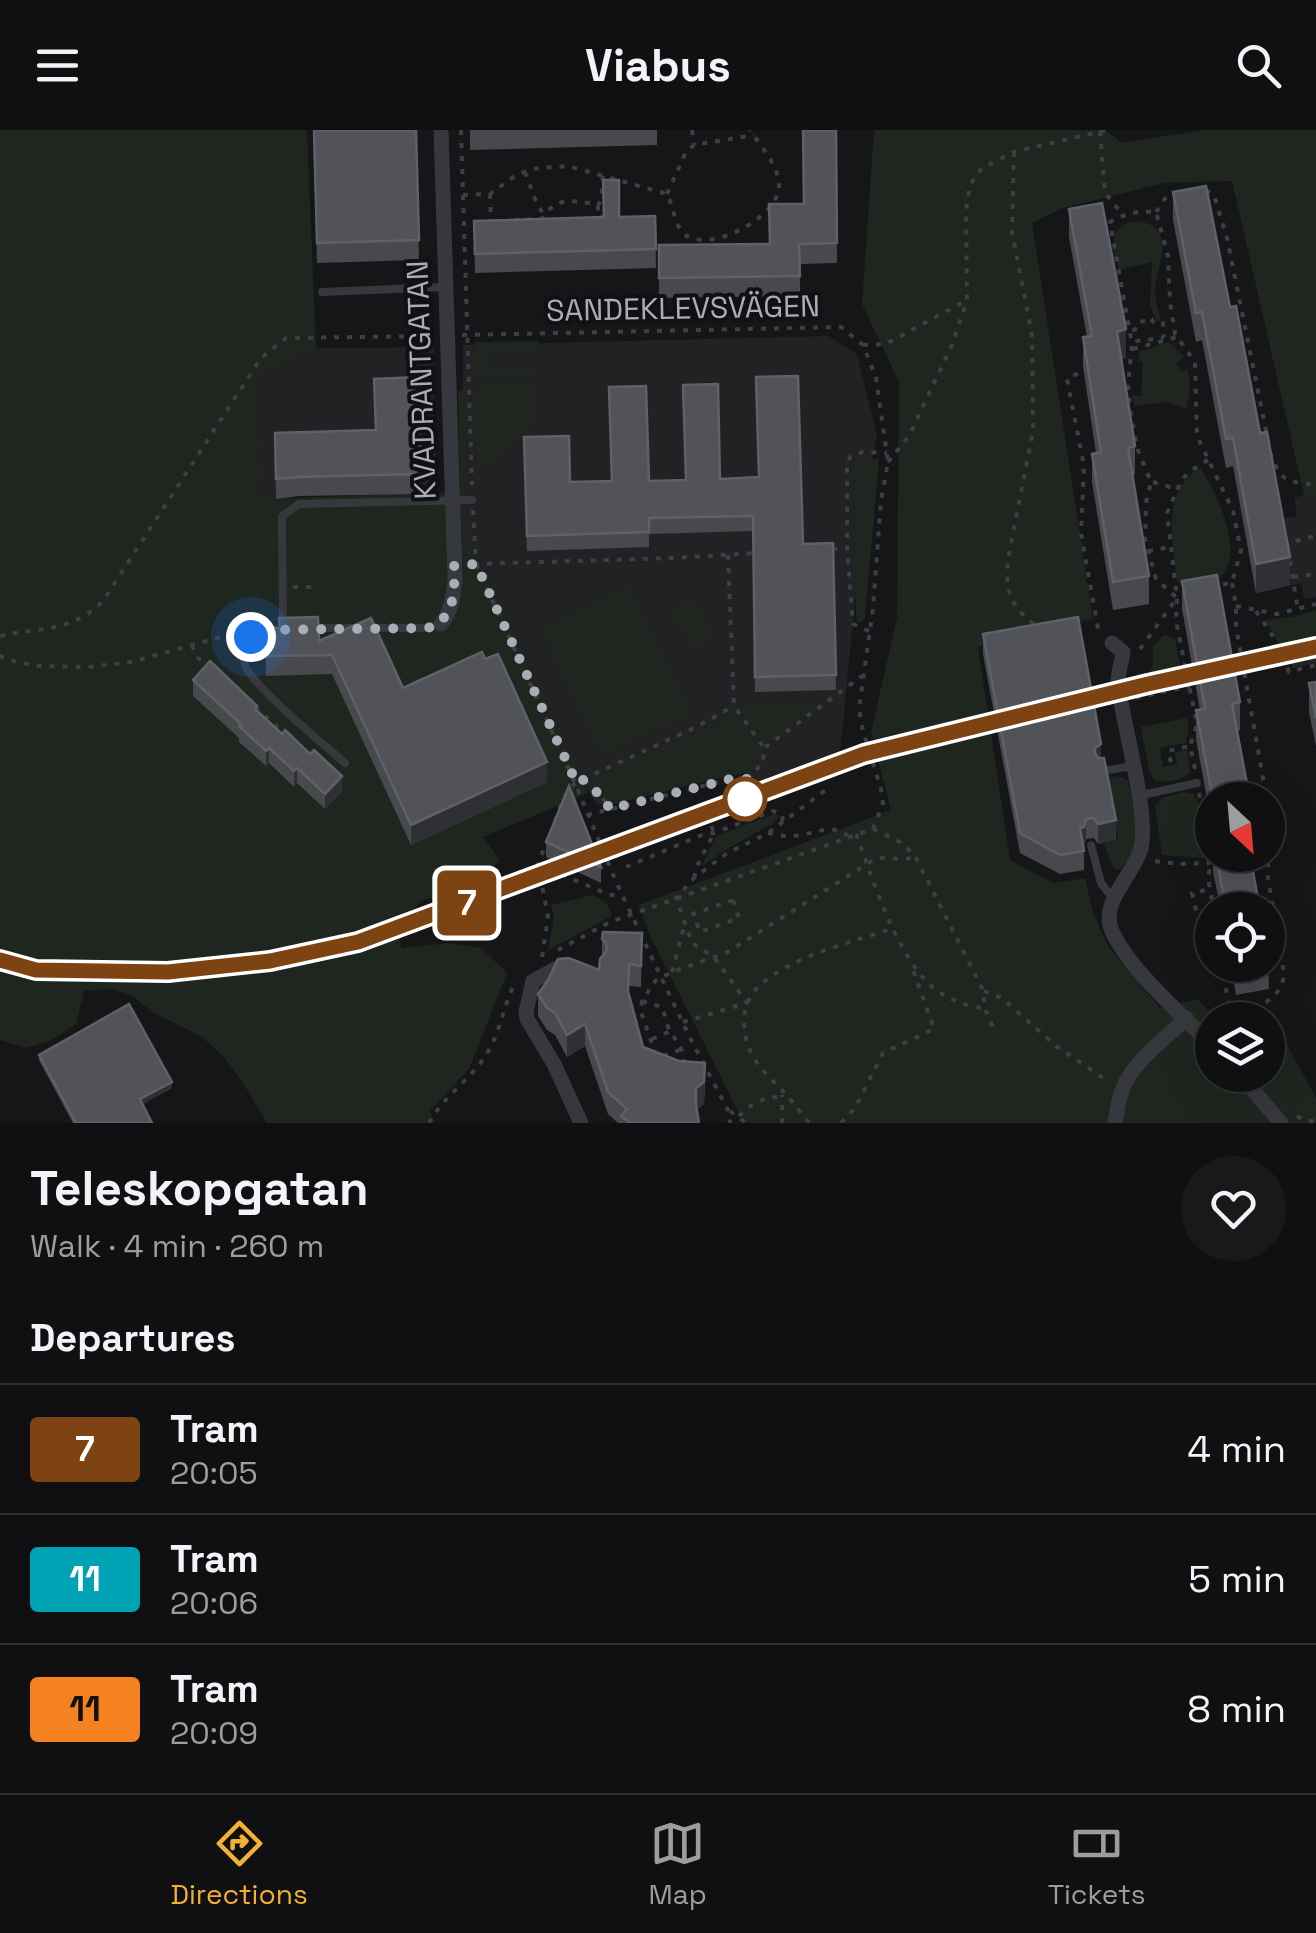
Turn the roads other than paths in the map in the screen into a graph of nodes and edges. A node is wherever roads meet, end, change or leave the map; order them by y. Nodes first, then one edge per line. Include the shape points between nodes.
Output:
1 (441, 130) edge
2 (445, 288) junction
3 (322, 292) dead end
4 (454, 500) junction
5 (472, 500) road end
6 (441, 624) joint
7 (283, 628) junction
8 (1112, 644) dead end
9 (345, 764) dead end
10 (1132, 766) junction
11 (1102, 771) edge
12 (1195, 784) edge
13 (1138, 796) junction
14 (1091, 845) dead end
15 (1114, 900) junction
16 (582, 969) edge
17 (1186, 1018) junction
18 (1195, 1028) edge
19 (1255, 1092) edge
20 (581, 1123) edge
21 (1115, 1123) edge
22 (1281, 1123) edge

1 - 2 street, KVADRANTGATAN
2 - 3 lane
2 - 4 street, KVADRANTGATAN
4 - 5 lane
4 - 6 street, KVADRANTGATAN via 452,602
4 - 7 lane via 299,504 282,516
6 - 7 lane
7 - 9 lane via 251,637 243,660
8 - 10 street via 1123,652 1118,682
10 - 11 lane
10 - 13 street
12 - 13 lane
13 - 15 street via 1138,855
14 - 15 lane via 1101,884
15 - 17 street via 1112,933
16 - 20 street via 557,968 533,981 526,1012
17 - 18 street
17 - 21 street via 1122,1089
19 - 22 street

